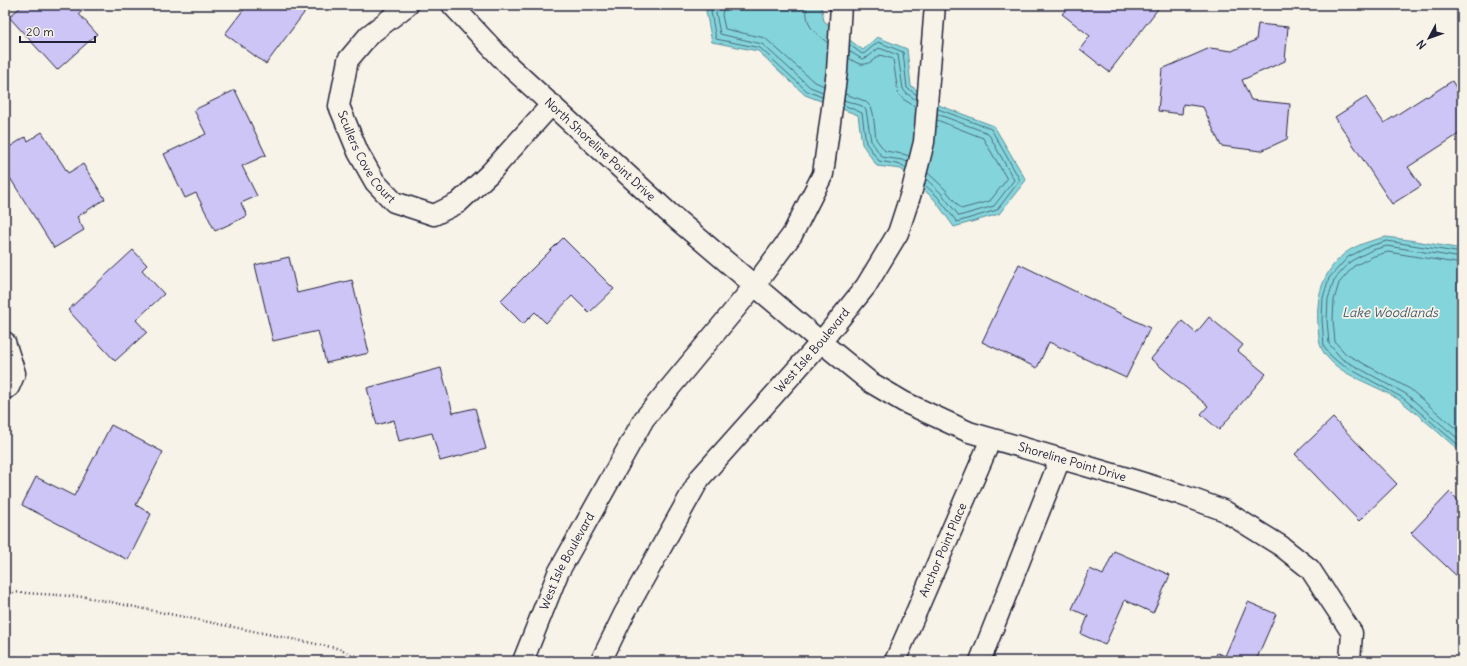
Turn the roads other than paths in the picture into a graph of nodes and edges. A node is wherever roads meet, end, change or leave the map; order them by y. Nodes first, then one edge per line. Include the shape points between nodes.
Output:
1 (408, 5) edge
2 (452, 5) edge
3 (935, 5) edge
4 (840, 14) edge
5 (552, 104) junction
6 (755, 285) junction
7 (5, 342) edge
8 (821, 342) junction
9 (5, 389) edge
10 (992, 439) junction
11 (1060, 459) junction
12 (523, 661) edge
13 (601, 661) edge
14 (895, 661) edge
15 (980, 661) edge
16 (1350, 661) edge

1 - 5 street, Scullers Cove Court via 369,35 348,60 339,106 358,152 375,182 394,202 434,214 458,203 490,173
2 - 5 street, North Shoreline Point Drive via 506,63
3 - 8 street, West Isle Boulevard via 924,142 898,233 866,286
4 - 6 street, West Isle Boulevard via 837,71 823,174 792,235
5 - 6 street, North Shoreline Point Drive via 668,212
6 - 8 street, Shoreline Point Drive
6 - 12 street, West Isle Boulevard via 644,419 558,573
7 - 9 street via 15,373 9,387
8 - 10 street, Shoreline Point Drive via 870,382 904,402 969,432
8 - 13 street, West Isle Boulevard via 700,478 624,614
10 - 11 street, Shoreline Point Drive
10 - 14 street, Anchor Point Place
11 - 15 street
11 - 16 street, Shoreline Point Drive via 1179,494 1223,510 1281,546 1310,569 1352,633

